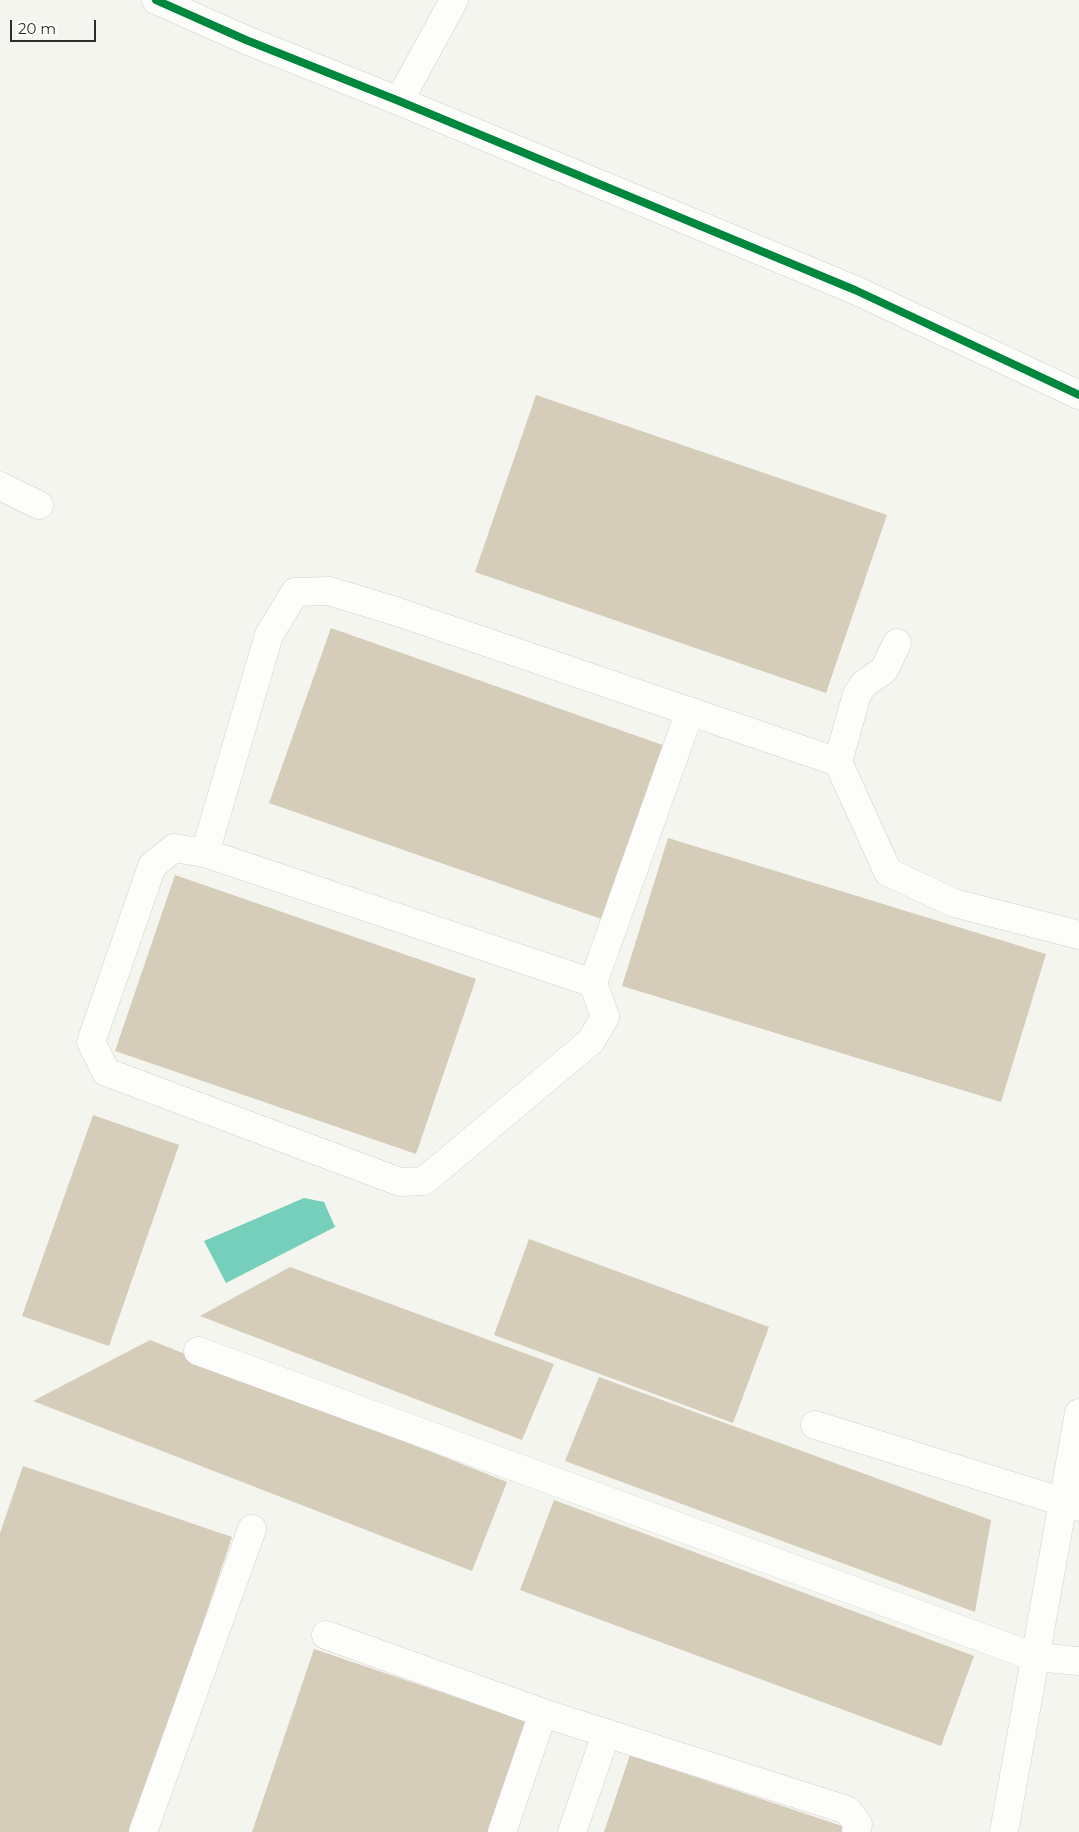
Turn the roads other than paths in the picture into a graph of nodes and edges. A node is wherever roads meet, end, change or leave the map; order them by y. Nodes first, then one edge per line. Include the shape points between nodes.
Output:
1 (156, 0) edge
2 (454, 0) edge
3 (183, 6) edge
4 (399, 101) junction
5 (1079, 395) edge
6 (0, 486) edge
7 (39, 505) dead end
8 (897, 643) dead end
9 (690, 711) junction
10 (838, 762) junction
11 (205, 853) junction
12 (1079, 935) edge
13 (593, 983) junction
14 (198, 1351) dead end
15 (1079, 1413) edge
16 (815, 1425) dead end
17 (1071, 1505) edge
18 (252, 1529) dead end
19 (326, 1635) dead end
20 (1035, 1657) junction
21 (1079, 1661) edge
22 (543, 1713) junction
23 (606, 1734) junction
24 (143, 1832) edge
25 (502, 1832) edge
26 (572, 1832) edge
27 (856, 1832) edge
28 (1004, 1832) edge

1 - 3 street
2 - 4 street
3 - 4 street
4 - 5 street via 855,290
6 - 7 street
8 - 10 street via 884,670 864,684 857,694
9 - 10 street
9 - 11 street via 329,591 295,592 270,635
9 - 13 street
10 - 12 street via 888,872 954,902
11 - 13 street
11 - 13 street via 174,848 152,866 91,1042 106,1072 400,1182 424,1180 591,1041 605,1017
14 - 20 street
15 - 17 street
16 - 17 street
17 - 20 street
18 - 24 street
19 - 22 street
20 - 21 street
20 - 28 street
22 - 23 street
22 - 25 street
23 - 26 street
23 - 27 street via 847,1810 858,1824

